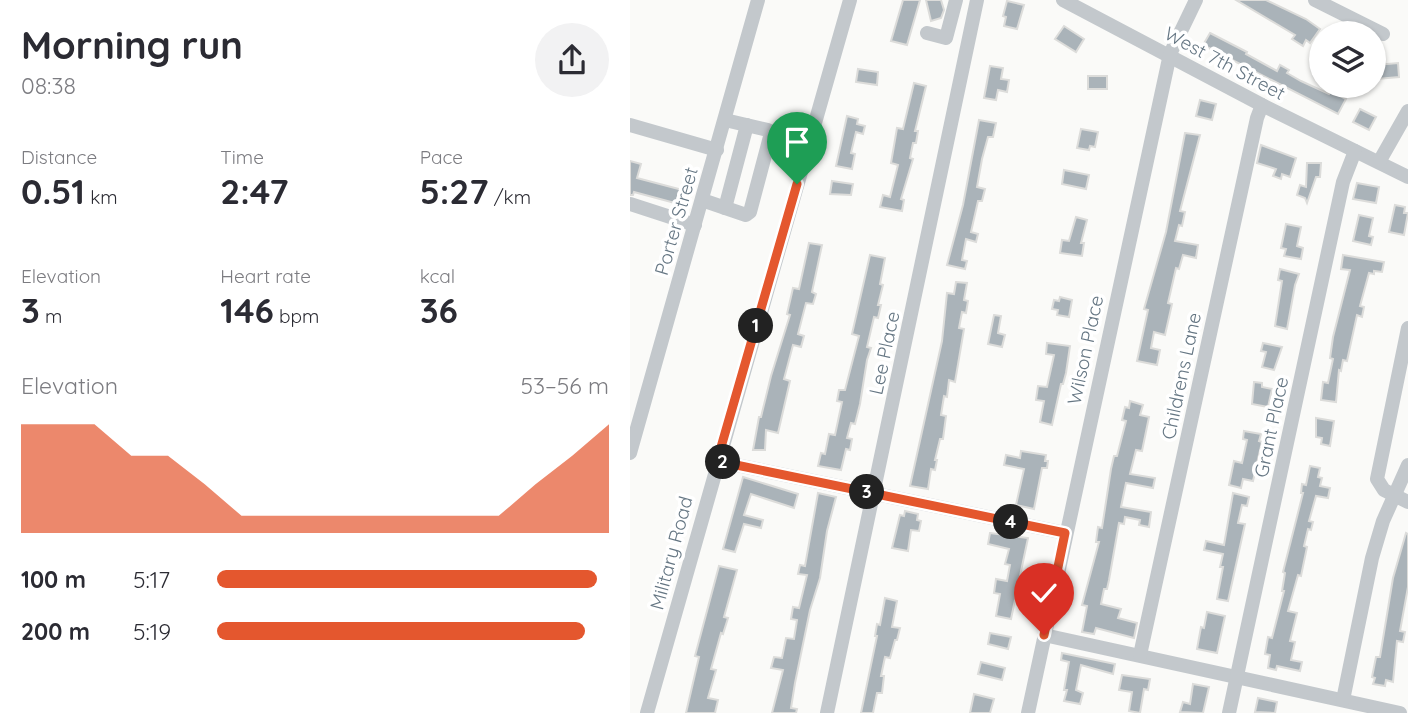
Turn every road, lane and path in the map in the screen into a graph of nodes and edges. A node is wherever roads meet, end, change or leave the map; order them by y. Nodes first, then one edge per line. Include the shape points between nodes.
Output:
1 (758, 0) edge
2 (850, 0) edge
3 (956, 0) edge
4 (977, 0) edge
5 (1063, 0) edge
6 (1196, 0) edge
7 (1315, 0) edge
8 (1357, 21) edge
9 (928, 33) dead end
10 (1170, 54) junction
11 (1262, 105) junction
12 (1408, 111) edge
13 (725, 120) junction
14 (630, 125) edge
15 (747, 125) junction
16 (717, 150) junction
17 (1355, 151) junction
18 (1379, 162) junction
19 (1408, 177) edge
20 (702, 200) junction
21 (630, 204) edge
22 (725, 208) junction
23 (695, 225) junction
24 (1408, 328) edge
25 (631, 444) edge
26 (717, 461) junction
27 (1408, 465) edge
28 (874, 493) junction
29 (1394, 496) junction
30 (1408, 502) edge
31 (1065, 533) junction
32 (1044, 635) junction
33 (1140, 655) junction
34 (1236, 679) junction
35 (1343, 700) junction
36 (647, 713) edge
37 (827, 713) edge
38 (1028, 713) edge
39 (1229, 713) edge
40 (1400, 713) edge

1 - 13 street, Porter Street
2 - 26 street, Military Road
3 - 9 street via 946,38
4 - 28 street, Lee Place
5 - 10 street, West 7th Street
6 - 10 street, Wilson Place
7 - 8 street
10 - 11 street, West 7th Street
10 - 31 street, Wilson Place
11 - 17 street, West 7th Street
11 - 33 street, Childrens Lane
12 - 18 street
13 - 15 street
13 - 16 street, Porter Street
14 - 16 street
15 - 22 street
15 - 22 street via 771,133 768,146 750,212 746,215
16 - 20 street, Porter Street
17 - 18 street, West 7th Street
17 - 34 street, Grant Place via 1343,182
18 - 19 street, West 7th Street
20 - 22 street
20 - 23 street, Porter Street
21 - 23 street
23 - 25 street, Porter Street
24 - 29 street via 1377,479
26 - 28 street
26 - 36 street, Military Road
27 - 29 street
28 - 31 street
28 - 37 street, Lee Place
29 - 30 street
29 - 35 street via 1372,558
31 - 32 street, Wilson Place
32 - 33 street
32 - 38 street, Wilson Place
33 - 34 street
34 - 35 street
34 - 39 street, Grant Place
35 - 40 street

